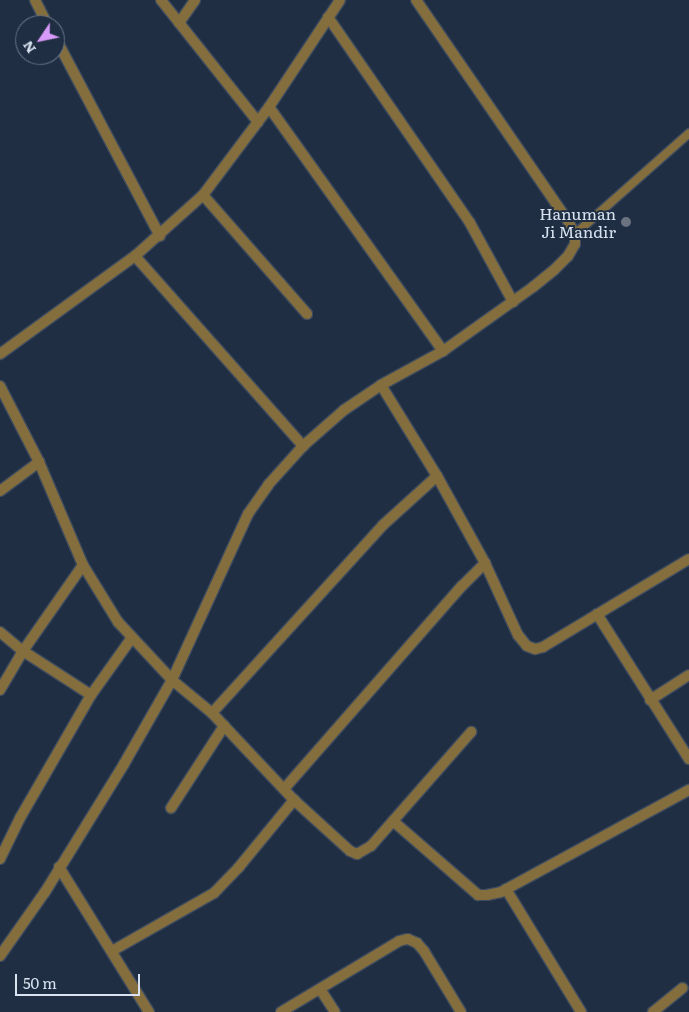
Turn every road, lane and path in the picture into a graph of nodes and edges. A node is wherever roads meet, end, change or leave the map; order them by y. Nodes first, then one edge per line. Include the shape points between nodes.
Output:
1 (35, 0) edge
2 (161, 0) edge
3 (195, 0) edge
4 (340, 0) edge
5 (416, 0) edge
6 (43, 15) edge
7 (328, 17) junction
8 (179, 23) junction
9 (65, 56) edge
10 (269, 107) junction
11 (258, 122) junction
12 (689, 133) edge
13 (203, 195) junction
14 (574, 234) junction
15 (160, 236) junction
16 (135, 256) junction
17 (513, 302) junction
18 (307, 314) dead end
19 (444, 351) junction
20 (0, 354) edge
21 (381, 385) junction
22 (0, 386) edge
23 (303, 446) junction
24 (39, 462) junction
25 (437, 476) junction
26 (0, 491) edge
27 (689, 559) edge
28 (485, 563) junction
29 (84, 565) junction
30 (597, 614) junction
31 (0, 632) edge
32 (131, 639) junction
33 (22, 652) junction
34 (689, 675) edge
35 (172, 680) junction
36 (0, 690) edge
37 (90, 695) junction
38 (650, 700) junction
39 (212, 713) junction
40 (224, 726) junction
41 (472, 732) dead end
42 (689, 759) edge
43 (284, 789) junction
44 (689, 790) edge
45 (294, 800) junction
46 (171, 808) dead end
47 (392, 821) junction
48 (0, 859) edge
49 (59, 867) junction
50 (506, 889) junction
51 (112, 951) junction
52 (0, 956) edge
53 (683, 988) dead end
54 (320, 989) junction
55 (149, 1012) edge
56 (281, 1012) edge
57 (335, 1012) edge
58 (461, 1012) edge
59 (581, 1012) edge
60 (653, 1012) edge

1 - 6 street
2 - 8 street
3 - 8 street
4 - 7 street
5 - 14 street
7 - 10 street
7 - 17 street via 470,223
8 - 11 street
9 - 15 street
10 - 11 street
10 - 19 street
11 - 13 street
12 - 14 lane
13 - 15 street
13 - 18 street
14 - 17 street via 575,244 568,256
15 - 16 street
16 - 20 street
16 - 23 street
17 - 19 street
19 - 21 street
21 - 23 street via 344,410
21 - 25 street
22 - 24 street
23 - 35 street via 268,485 248,514
24 - 26 street
24 - 29 street
25 - 28 street
25 - 39 street via 383,525
27 - 30 street
28 - 30 street via 518,635 534,649
28 - 43 street
29 - 32 street via 105,604
29 - 33 street
30 - 38 street
31 - 33 street
32 - 35 street
32 - 37 street
33 - 36 street
33 - 37 street
34 - 38 street
35 - 39 street
35 - 49 street
37 - 48 street
38 - 42 street
39 - 40 street
40 - 43 street
40 - 46 street
41 - 47 street
43 - 45 street
44 - 50 street
45 - 47 street via 357,854 371,846
45 - 51 street via 214,892
47 - 50 street via 478,895
49 - 51 street
49 - 52 street
50 - 59 street
51 - 55 street
53 - 60 street
54 - 56 street
54 - 57 street
54 - 58 street via 399,940 408,939 424,951

